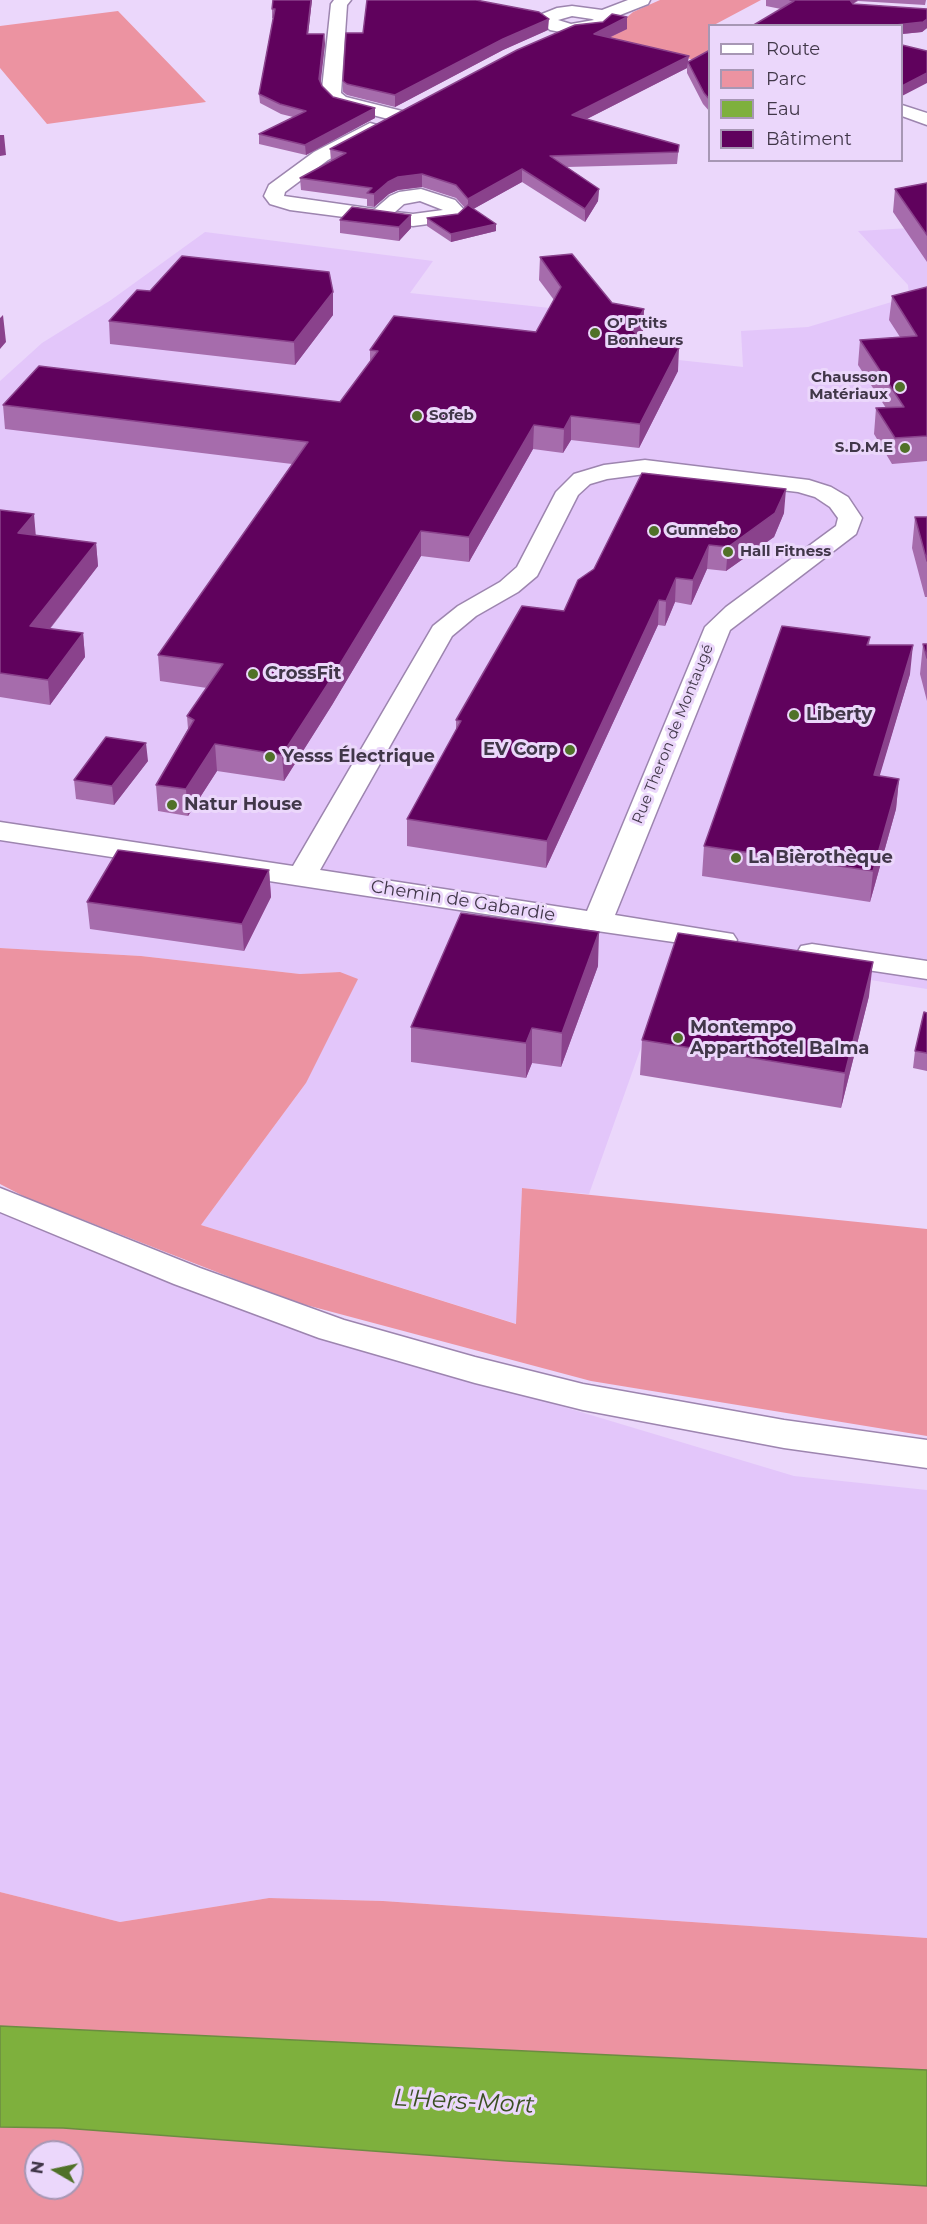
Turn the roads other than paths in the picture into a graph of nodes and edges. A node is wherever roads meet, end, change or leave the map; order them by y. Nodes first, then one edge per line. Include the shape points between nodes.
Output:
1 (343, 0) edge
2 (642, 0) edge
3 (531, 15) edge
4 (601, 17) junction
5 (548, 18) junction
6 (571, 29) junction
7 (549, 40) edge
8 (903, 110) edge
9 (927, 119) edge
10 (380, 215) edge
11 (0, 831) edge
12 (302, 876) junction
13 (597, 922) junction
14 (752, 945) edge
15 (784, 949) edge
16 (927, 970) edge
17 (0, 1199) edge
18 (927, 1454) edge

1 - 10 street via 339,4 333,95 340,101 401,112 321,156 276,189 274,196 290,204
2 - 4 street
3 - 5 street
4 - 5 street via 573,11
4 - 6 street via 600,25
5 - 6 street via 556,26
6 - 7 street
8 - 9 street
11 - 12 street, Chemin de Gabardie
12 - 13 street, Chemin de Gabardie
12 - 13 street, Rue Theron de Montaugé via 442,632 528,571 568,492 582,479 645,467 791,484 822,492 839,502 850,518 847,529 718,627
13 - 14 street, Chemin de Gabardie
15 - 16 street
17 - 18 street via 187,1276 332,1329 464,1367 583,1397 784,1434

